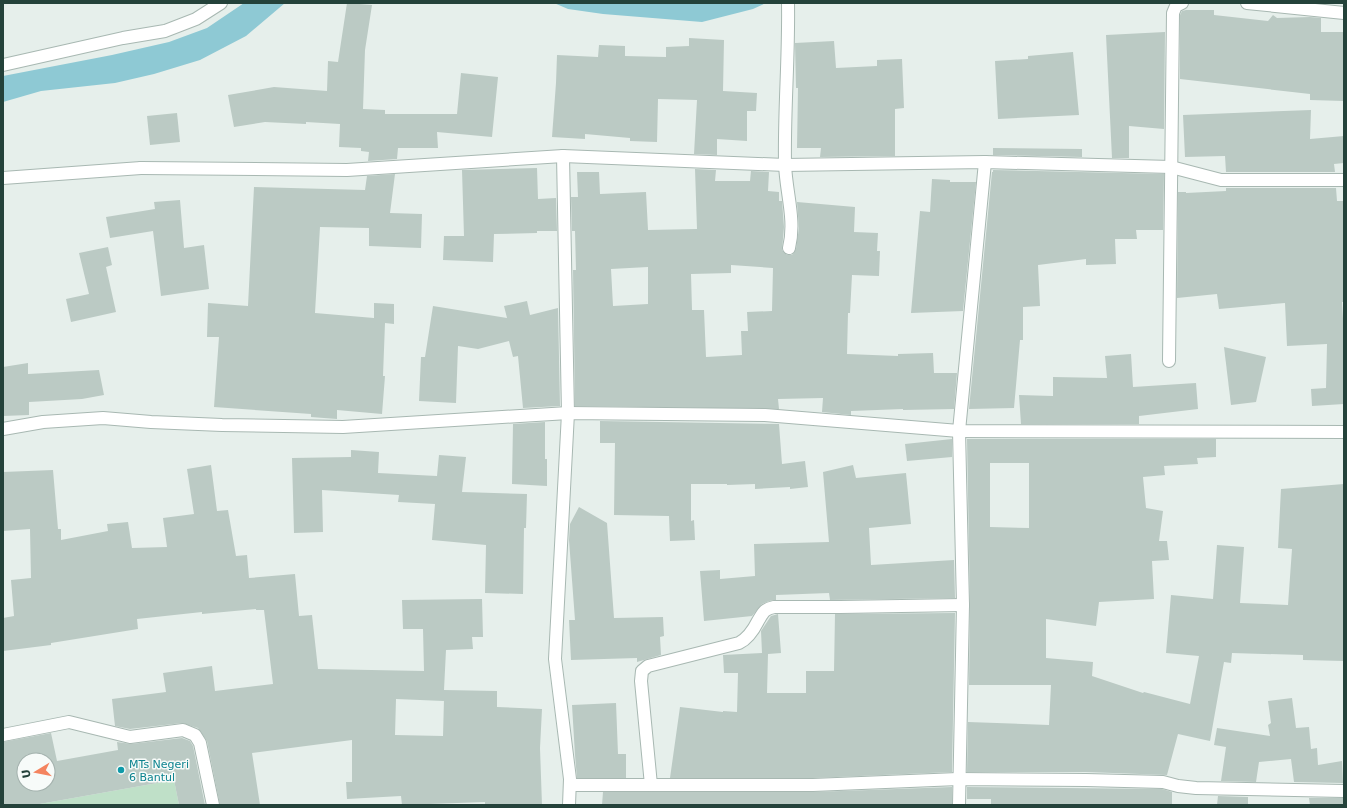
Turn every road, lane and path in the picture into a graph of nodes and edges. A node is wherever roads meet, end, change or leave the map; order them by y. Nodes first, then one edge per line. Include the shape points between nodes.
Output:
1 (222, 3) edge
2 (788, 3) edge
3 (1182, 3) edge
4 (1247, 3) edge
5 (1344, 13) edge
6 (3, 65) edge
7 (563, 156) junction
8 (985, 162) junction
9 (785, 165) junction
10 (1171, 167) junction
11 (3, 178) edge
12 (1344, 180) edge
13 (789, 248) dead end
14 (1169, 361) dead end
15 (568, 414) junction
16 (3, 429) edge
17 (960, 431) junction
18 (1344, 432) edge
19 (963, 605) junction
20 (3, 735) edge
21 (958, 779) junction
22 (570, 784) junction
23 (651, 784) junction
24 (1344, 791) edge
25 (213, 805) edge
26 (569, 805) edge
27 (959, 805) edge

1 - 6 street via 196,20 165,30
2 - 9 street
3 - 10 street via 1176,6 1173,13
4 - 5 street
7 - 9 street
7 - 11 street via 347,170 141,168
7 - 15 street
8 - 9 street
8 - 10 street
8 - 17 street
9 - 13 street via 792,219
10 - 12 street via 1221,180
10 - 14 street
15 - 16 street via 343,427 222,425 103,418 43,422
15 - 17 street via 765,415
15 - 22 street via 555,659
17 - 18 street
17 - 19 street
19 - 21 street
19 - 23 street via 768,608 739,643 648,666 642,671 641,681
20 - 25 street via 69,722 130,737 183,730 194,735 200,743
21 - 23 street via 813,785
21 - 24 street via 1154,782 1196,788
21 - 27 street
22 - 23 street
22 - 26 street

